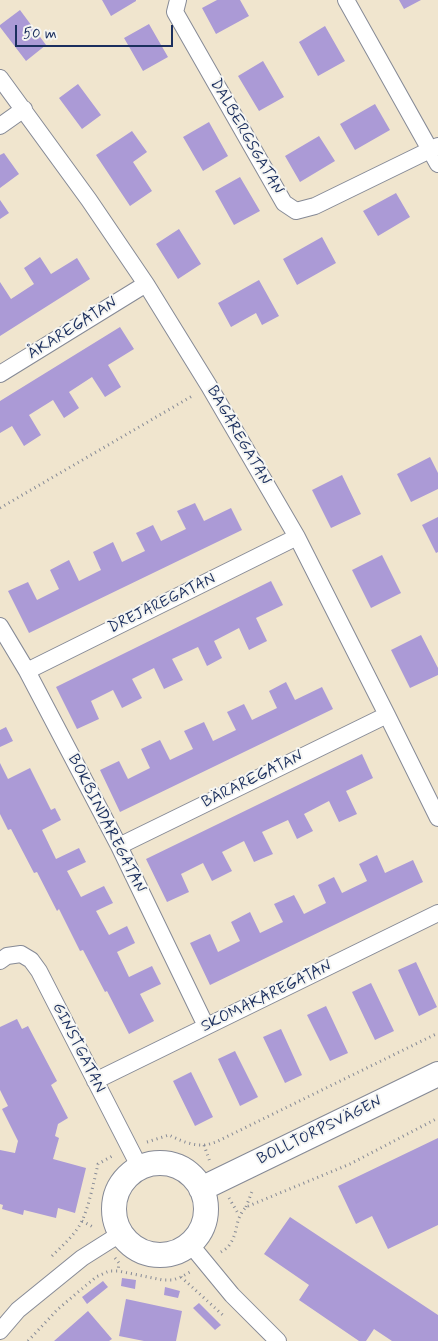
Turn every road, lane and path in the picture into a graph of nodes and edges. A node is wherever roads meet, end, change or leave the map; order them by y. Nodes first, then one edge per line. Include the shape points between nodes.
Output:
1 (178, 0) edge
2 (346, 0) edge
3 (0, 78) edge
4 (24, 109) junction
5 (0, 126) edge
6 (434, 147) edge
7 (438, 164) edge
8 (146, 284) junction
9 (0, 374) edge
10 (209, 386) junction
11 (0, 508) edge
12 (297, 537) junction
13 (0, 626) edge
14 (26, 672) junction
15 (388, 715) junction
16 (438, 818) edge
17 (119, 846) junction
18 (438, 913) edge
19 (0, 961) edge
20 (206, 1026) junction
21 (438, 1033) edge
22 (438, 1074) edge
23 (95, 1081) junction
24 (438, 1118) edge
25 (134, 1158) junction
26 (201, 1189) junction
27 (120, 1234) junction
28 (190, 1244) junction
29 (48, 1260) dead end
30 (206, 1262) junction
31 (181, 1277) junction
32 (228, 1320) dead end
33 (0, 1331) edge
34 (28, 1341) edge
35 (278, 1341) edge

1 - 6 street, DALBERGSGATAN via 175,12 284,203 296,211 315,206
2 - 6 street
3 - 4 street, BAGAREGATAN
4 - 5 street
4 - 8 street, BAGAREGATAN
6 - 7 street
8 - 9 street, ÅKAREGATAN
8 - 10 street, BAGAREGATAN
10 - 11 path
10 - 12 street, BAGAREGATAN
12 - 14 street, DREJAREGATAN
12 - 15 street, BAGAREGATAN
13 - 14 street, BOKBINDAREGATAN
14 - 17 street, BOKBINDAREGATAN
15 - 16 street, BAGAREGATAN
15 - 17 street, BÄRAREGATAN
17 - 20 street, BOKBINDAREGATAN
18 - 20 street, SKOMAKAREGATAN
19 - 23 street, GINSTGATAN via 7,956 21,954 31,960
20 - 23 street, SKOMAKAREGATAN
21 - 25 path via 216,1142 198,1145 169,1135
22 - 26 street, BOLLTORPSVÄGEN
23 - 25 street, GINSTGATAN
24 - 30 path via 350,1164 246,1207 239,1214 229,1246
25 - 26 street via 175,1166 190,1174
25 - 27 street via 131,1173 119,1188 114,1206
25 - 29 path via 98,1164 82,1221
26 - 28 street via 206,1214 201,1231
27 - 28 street via 132,1247 157,1256 175,1253
27 - 33 street via 82,1258 18,1310
28 - 30 street
30 - 31 path
30 - 35 street via 232,1295
31 - 32 path
31 - 34 path via 163,1280 109,1271 96,1277 58,1309

